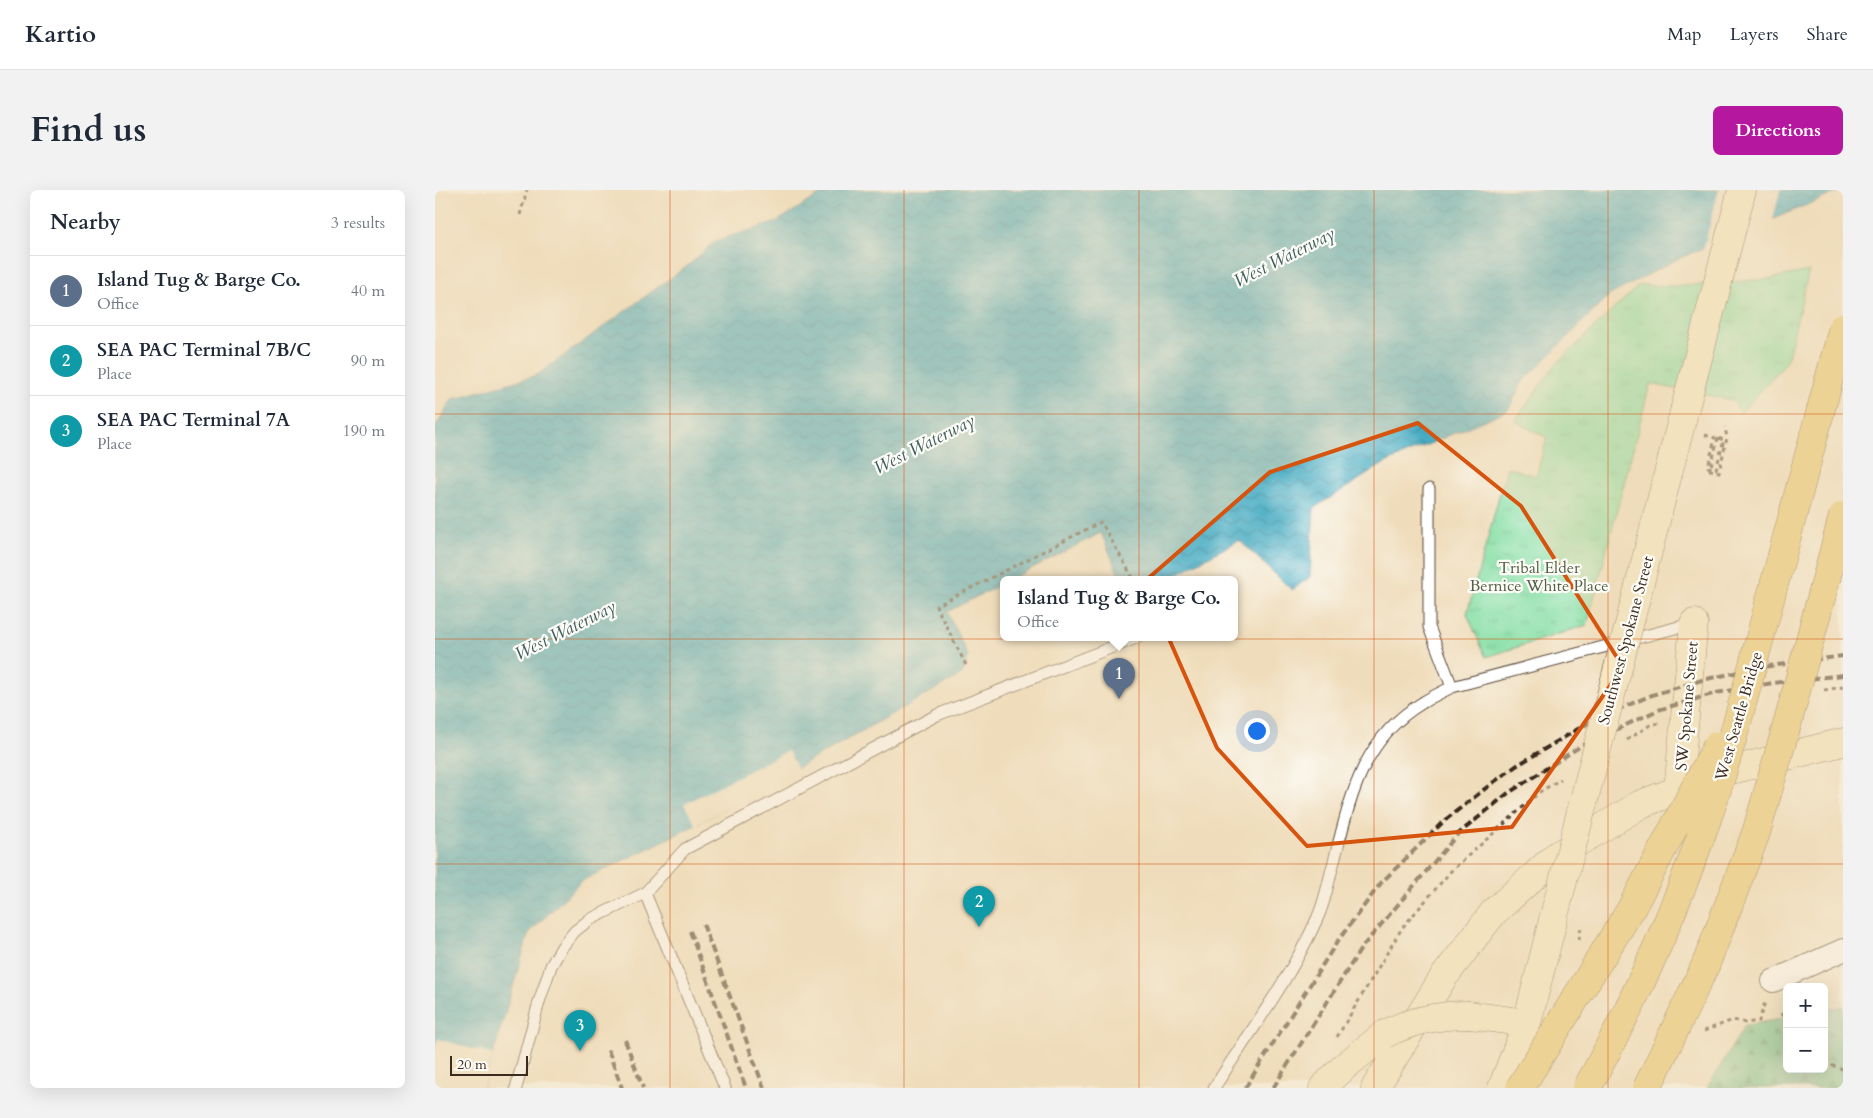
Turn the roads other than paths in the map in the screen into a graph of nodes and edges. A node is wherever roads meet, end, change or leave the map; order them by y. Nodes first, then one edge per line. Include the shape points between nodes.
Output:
1 (1742, 190) edge
2 (1843, 327) edge
3 (1429, 489) dead end
4 (1843, 516) edge
5 (1694, 623) joint
6 (1128, 641) edge
7 (1452, 687) junction
8 (1745, 694) junction
9 (1843, 742) edge
10 (1678, 790) junction
11 (645, 893) junction
12 (1843, 950) edge
13 (1773, 981) dead end
14 (1527, 1023) junction
15 (516, 1088) edge
16 (725, 1088) edge
17 (1214, 1088) edge
18 (1323, 1088) edge
19 (1375, 1088) edge
20 (1502, 1088) edge
21 (1520, 1088) edge
22 (1587, 1088) edge
23 (1647, 1088) edge

1 - 14 main road, Southwest Spokane Street, bridge
2 - 8 highway, West Seattle Bridge, bridge
3 - 7 lane via 1429,627
4 - 23 highway, bridge via 1756,833 1706,964
5 - 7 lane
5 - 10 main road, SW Spokane Street
6 - 11 lane via 937,715 685,850
7 - 17 lane via 1421,703 1402,718 1370,753 1351,797 1321,912 1306,944
8 - 21 highway, bridge via 1631,909
8 - 22 highway, West Seattle Bridge, bridge via 1683,886 1641,982
9 - 10 main road via 1728,771
10 - 19 main road via 1641,804 1556,856 1493,913 1443,978
11 - 15 lane via 589,920 562,947 551,966 539,1002
11 - 16 lane
12 - 13 street
14 - 18 main road, bridge via 1453,1015 1405,1024 1385,1034
14 - 20 main road, Southwest Spokane Street

